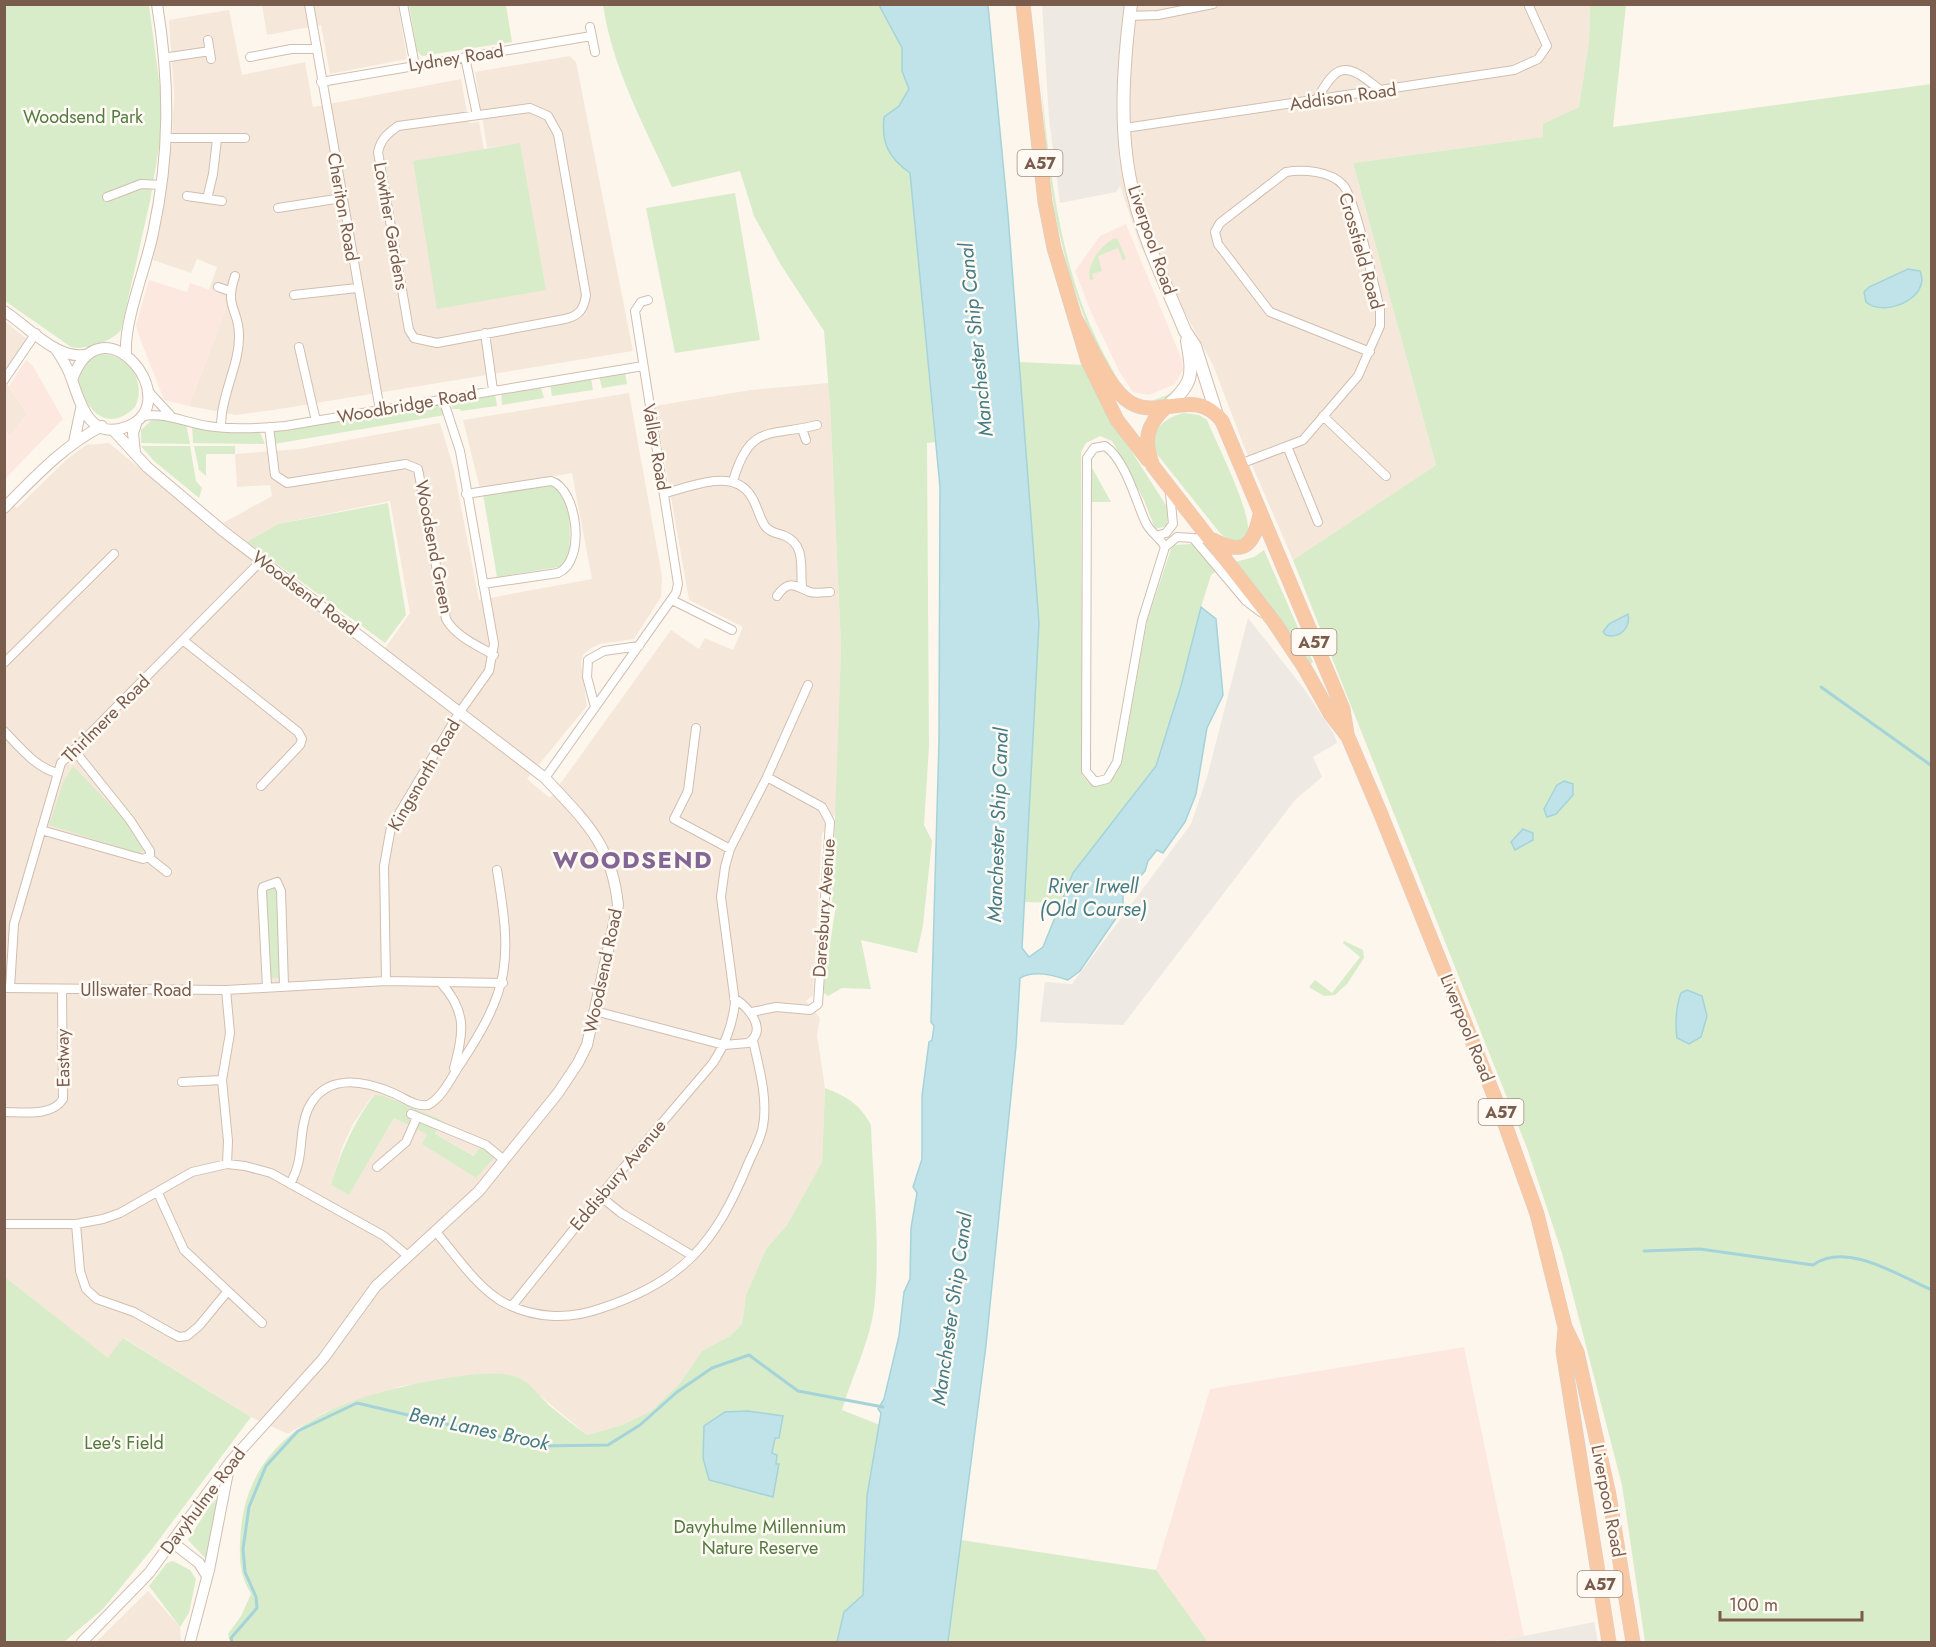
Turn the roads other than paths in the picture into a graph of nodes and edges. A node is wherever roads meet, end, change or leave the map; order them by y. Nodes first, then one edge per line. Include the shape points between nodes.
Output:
1 (157, 4) edge
2 (309, 4) edge
3 (403, 4) edge
4 (1023, 4) edge
5 (1213, 4) edge
6 (1528, 4) edge
7 (1130, 10) edge
8 (208, 40) dead end
9 (316, 49) junction
10 (595, 52) dead end
11 (250, 57) dead end
12 (465, 57) junction
13 (163, 58) junction
14 (415, 66) junction
15 (321, 82) junction
16 (1381, 91) junction
17 (1316, 100) junction
18 (477, 115) junction
19 (1125, 128) junction
20 (168, 138) junction
21 (245, 138) dead end
22 (217, 139) junction
23 (162, 185) junction
24 (187, 196) dead end
25 (107, 197) dead end
26 (207, 198) junction
27 (342, 198) junction
28 (222, 201) dead end
29 (278, 208) dead end
30 (235, 276) dead end
31 (218, 287) dead end
32 (357, 288) junction
33 (230, 291) junction
34 (294, 295) dead end
35 (648, 300) dead end
36 (4, 311) edge
37 (1075, 318) junction
38 (127, 331) junction
39 (1185, 331) junction
40 (36, 333) junction
41 (485, 333) junction
42 (300, 347) dead end
43 (55, 348) junction
44 (110, 348) junction
45 (1370, 352) junction
46 (126, 353) junction
47 (89, 354) junction
48 (643, 366) junction
49 (4, 380) edge
50 (72, 380) junction
51 (493, 390) junction
52 (148, 392) junction
53 (443, 399) junction
54 (1167, 406) junction
55 (81, 409) junction
56 (380, 410) junction
57 (1217, 415) junction
58 (172, 416) junction
59 (1323, 416) junction
60 (140, 418) junction
61 (316, 421) junction
62 (817, 425) dead end
63 (102, 426) junction
64 (269, 427) junction
65 (221, 428) junction
66 (802, 429) junction
67 (114, 430) junction
68 (806, 440) dead end
69 (74, 442) junction
70 (1287, 446) junction
71 (136, 455) junction
72 (1240, 464) junction
73 (1153, 466) junction
74 (1386, 476) dead end
75 (733, 481) junction
76 (1168, 486) junction
77 (664, 493) junction
78 (466, 494) junction
79 (4, 508) edge
80 (1260, 515) junction
81 (1318, 522) dead end
82 (1159, 535) junction
83 (1193, 538) junction
84 (1212, 540) junction
85 (1165, 547) junction
86 (114, 554) dead end
87 (262, 560) junction
88 (483, 584) junction
89 (802, 586) junction
90 (830, 592) dead end
91 (777, 597) dead end
92 (672, 600) junction
93 (1274, 622) junction
94 (732, 630) dead end
95 (184, 641) junction
96 (639, 646) junction
97 (494, 655) junction
98 (4, 663) edge
99 (808, 685) dead end
100 (595, 707) junction
101 (459, 713) junction
102 (696, 728) dead end
103 (4, 731) edge
104 (1348, 736) junction
105 (74, 750) junction
106 (57, 773) junction
107 (767, 777) junction
108 (545, 778) junction
109 (261, 786) dead end
110 (41, 830) junction
111 (730, 849) junction
112 (148, 857) junction
113 (497, 870) dead end
114 (167, 872) dead end
115 (386, 981) junction
116 (441, 983) junction
117 (502, 983) junction
118 (284, 986) junction
119 (267, 987) junction
120 (7, 988) edge
121 (62, 989) junction
122 (226, 990) junction
123 (734, 998) junction
124 (595, 1011) junction
125 (752, 1012) junction
126 (753, 1041) junction
127 (724, 1045) junction
128 (450, 1079) junction
129 (222, 1080) junction
130 (182, 1082) dead end
131 (4, 1112) edge
132 (504, 1160) junction
133 (227, 1164) junction
134 (377, 1167) dead end
135 (290, 1184) junction
136 (158, 1193) junction
137 (600, 1196) junction
138 (4, 1224) edge
139 (76, 1224) junction
140 (436, 1232) junction
141 (408, 1256) junction
142 (693, 1256) junction
143 (227, 1292) junction
144 (512, 1306) junction
145 (262, 1323) dead end
146 (1565, 1327) junction
147 (323, 1359) joint
148 (231, 1461) junction
149 (172, 1542) junction
150 (207, 1576) junction
151 (83, 1642) edge
152 (189, 1642) edge
153 (1609, 1642) edge
154 (1633, 1642) edge

1 - 13 street
2 - 9 street, Cheriton Road
3 - 14 street
4 - 37 highway, A57 via 1045,202
5 - 7 street via 1158,15
6 - 16 street, Addison Road via 1546,40 1543,53 1514,70
7 - 19 main road, Liverpool Road
8 - 13 street via 210,55
9 - 11 street via 291,49
9 - 15 street, Cheriton Road
10 - 12 street, Lydney Road via 591,31
12 - 14 street, Lydney Road
12 - 18 street
13 - 20 street
14 - 15 street, Lydney Road
15 - 27 street, Cheriton Road
16 - 17 street, Addison Road
16 - 17 street via 1347,68 1337,72
17 - 19 street, Addison Road
18 - 41 street, Lowther Gardens via 530,108 539,110 555,124 586,296 575,317
18 - 41 street, Lowther Gardens via 398,126 383,138 378,152 409,330 414,338 437,343
19 - 39 main road, Liverpool Road via 1134,198
20 - 22 street
20 - 23 street
21 - 22 street
22 - 26 street
23 - 25 street via 141,184
23 - 38 street via 145,269
24 - 26 street
26 - 28 street
27 - 29 street
27 - 32 street, Cheriton Road
30 - 33 street
31 - 33 street
32 - 34 street
32 - 56 street, Cheriton Road
33 - 65 street via 240,337 224,396
35 - 48 street, Valley Road via 635,311
36 - 40 street
37 - 54 highway, A57 via 1122,397 1142,407
37 - 73 highway, A57 via 1088,361 1109,405
38 - 44 street
38 - 46 street
39 - 54 main road, Liverpool Road via 1192,372 1186,388
39 - 57 main road, Liverpool Road via 1198,355
40 - 43 street
40 - 49 street
41 - 51 street
42 - 61 street
43 - 47 street via 73,356
43 - 50 street
44 - 46 street
44 - 47 street
45 - 45 street, Crossfield Road via 1270,312 1218,244 1215,232 1220,223 1286,172 1332,176 1348,192 1380,309 1380,326
45 - 59 street, Crossfield Road via 1358,376
46 - 52 street via 140,370
47 - 50 street via 76,368
48 - 51 street, Woodbridge Road
48 - 77 street, Valley Road
50 - 55 street
51 - 53 street, Woodbridge Road
52 - 58 street
52 - 60 street
53 - 56 street, Woodbridge Road
53 - 78 street via 460,451
54 - 57 highway, A57 via 1190,403
54 - 73 highway, A57 via 1148,430 1146,444
55 - 63 street
55 - 69 street
56 - 61 street, Woodbridge Road
57 - 72 highway, A57
58 - 60 street, Woodbridge Road
58 - 65 street, Woodbridge Road
59 - 70 street, Crossfield Road via 1303,440
59 - 74 street
60 - 67 street
60 - 71 street via 133,433
61 - 64 street, Woodbridge Road
62 - 66 street
63 - 67 street
63 - 69 street
64 - 65 street, Woodbridge Road
64 - 97 street, Woodsend Green via 275,475 287,483 406,464 418,469 446,619 473,644
66 - 68 street
66 - 75 street via 789,428 760,436 742,455
67 - 71 street, Woodsend Road
69 - 79 street
70 - 72 street, Crossfield Road
70 - 81 street
71 - 87 street, Woodsend Road
72 - 80 highway, A57
73 - 76 highway, A57
75 - 77 street
75 - 89 street via 751,496 765,525 796,545 801,555
76 - 82 street via 1173,524
76 - 84 highway, A57
77 - 92 street, Valley Road via 678,584
78 - 88 street
78 - 88 street via 551,481 562,486 569,499 576,545 568,566 558,573
80 - 84 highway via 1256,532 1244,547 1228,547
80 - 104 highway, Liverpool Road / A57 via 1343,709
82 - 85 street
82 - 85 street via 1150,530 1115,456 1105,447 1094,447 1086,458 1086,771 1095,782 1107,779 1117,762 1142,621
83 - 84 street
83 - 85 street via 1177,537
83 - 93 street via 1246,601
84 - 93 highway, Liverpool Road / A57
86 - 98 street
87 - 95 street, Thirlmere Road
87 - 101 street, Woodsend Road
88 - 97 street
89 - 90 street via 811,592
89 - 91 street via 786,587
92 - 94 street
92 - 96 street, Valley Road
93 - 104 highway, Liverpool Road / A57
95 - 105 street, Thirlmere Road
95 - 109 street via 302,739
96 - 100 street, Valley Road
96 - 100 street via 604,651 588,660
97 - 101 street, Kingsnorth Road via 489,671
99 - 107 street, Eddisbury Avenue
100 - 108 street, Valley Road
101 - 108 street, Woodsend Road
101 - 115 street, Kingsnorth Road via 388,837 384,866
102 - 111 street via 688,791 674,819
103 - 106 street via 45,770
104 - 146 highway, Liverpool Road / A57 via 1501,1113 1537,1214
105 - 106 street, Thirlmere Road
105 - 112 street via 130,820 150,851
106 - 110 street, Thirlmere Road
107 - 111 street, Eddisbury Avenue
107 - 125 street, Daresbury Avenue via 822,807 830,822 818,1004 810,1010 776,1007
108 - 124 street, Woodsend Road via 587,822 615,881 618,905
110 - 112 street via 143,859
110 - 120 street, Thirlmere Road via 14,924
111 - 123 street, Eddisbury Avenue via 721,897
112 - 114 street
113 - 117 street via 507,947
115 - 116 street, Ullswater Road
115 - 118 street, Ullswater Road
116 - 117 street, Ullswater Road
116 - 128 street via 452,995 461,1018 458,1052
117 - 128 street via 492,1011
118 - 119 street, Ullswater Road
118 - 119 street via 281,891 277,882 271,882 262,887
119 - 122 street, Ullswater Road
120 - 121 street, Ullswater Road
121 - 122 street, Ullswater Road
121 - 131 street, Eastway via 63,1099 50,1110
122 - 129 street via 230,1033
123 - 125 street
123 - 127 street, Eddisbury Avenue via 733,1020
124 - 127 street
124 - 132 street, Woodsend Road via 579,1063
125 - 126 street via 756,1026
126 - 127 street
126 - 142 street via 762,1090 763,1126 730,1208
127 - 137 street, Eddisbury Avenue
128 - 135 street via 428,1105 358,1083 327,1086 315,1096 304,1120 300,1161
129 - 130 street
129 - 133 street
132 - 134 street via 486,1145 414,1115 411,1135 388,1151
132 - 140 street, Woodsend Road via 479,1191
133 - 135 street via 260,1169
133 - 136 street via 192,1172
135 - 141 street via 384,1236
136 - 139 street via 120,1213
136 - 143 street via 178,1241
137 - 142 street
137 - 144 street, Eddisbury Avenue
138 - 139 street
139 - 143 street via 80,1271 86,1289 97,1299 134,1312 179,1337 193,1332
140 - 141 street, Woodsend Road
140 - 144 street via 493,1295
141 - 147 street, Woodsend Road via 376,1286
142 - 144 street via 659,1285 590,1312 564,1317 540,1315
143 - 145 street
146 - 153 highway, Liverpool Road / A57 via 1563,1351
146 - 154 highway, Liverpool Road / A57 via 1577,1352 1609,1495
147 - 148 street, Davyhulme Road
148 - 149 street, Davyhulme Road
148 - 150 street
149 - 150 street via 199,1563
149 - 151 street, Davyhulme Road via 130,1594
150 - 152 street

